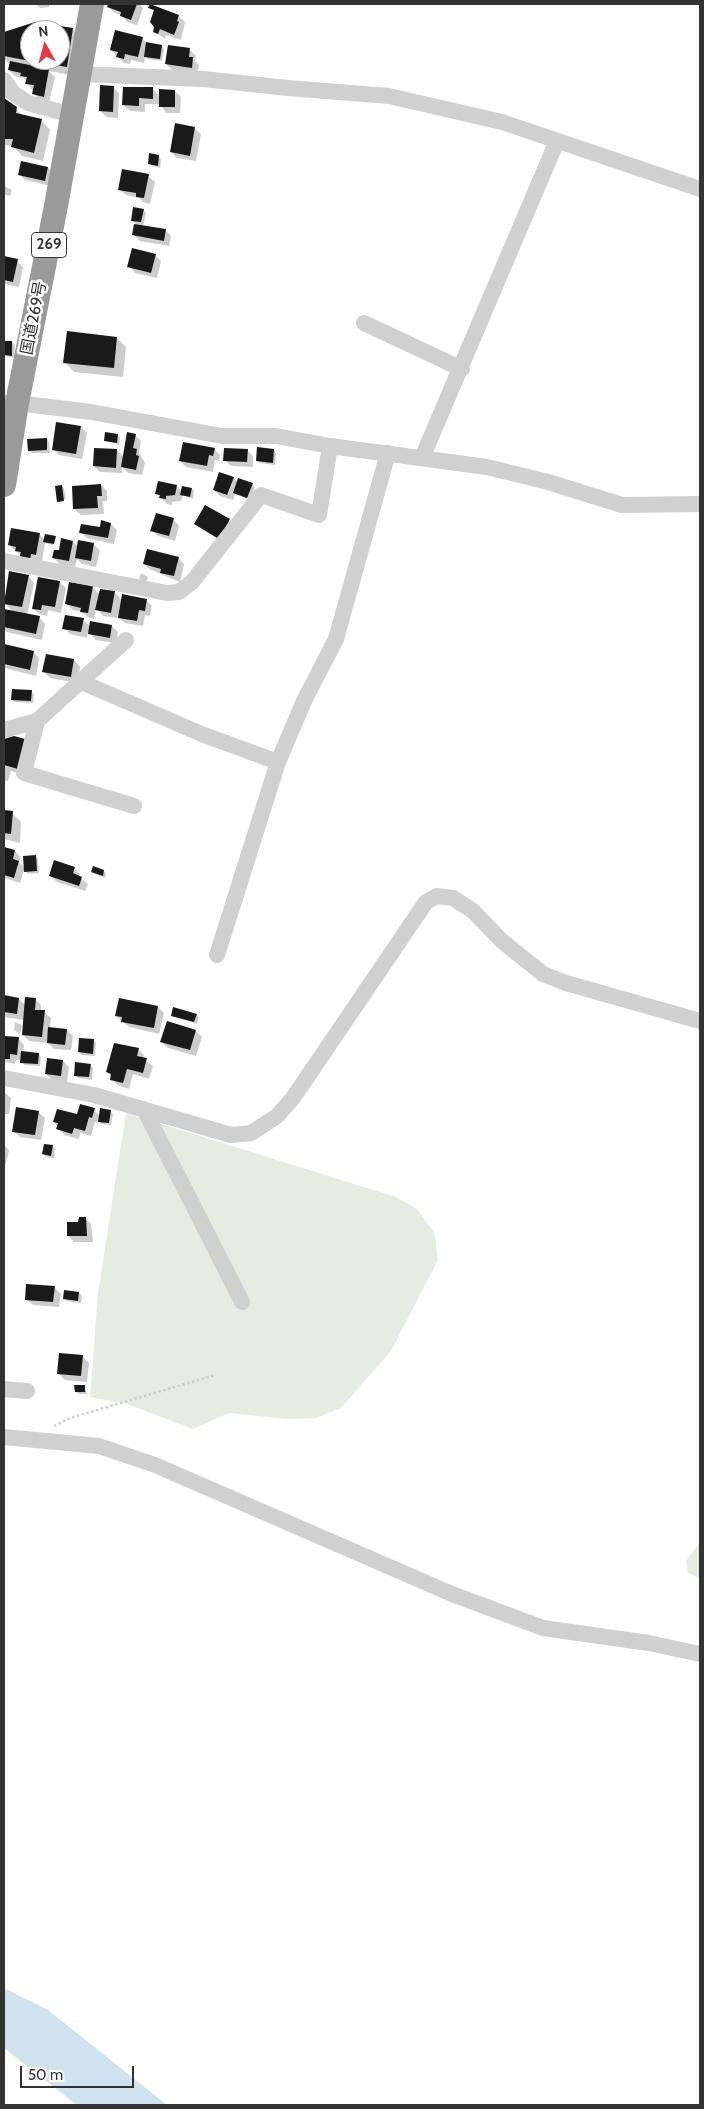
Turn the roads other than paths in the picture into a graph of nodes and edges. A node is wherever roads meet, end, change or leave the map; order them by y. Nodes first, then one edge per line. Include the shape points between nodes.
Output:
1 (92, 4) edge
2 (79, 74) junction
3 (4, 80) edge
4 (72, 115) junction
5 (557, 140) junction
6 (700, 189) edge
7 (364, 323) dead end
8 (462, 369) junction
9 (10, 403) edge
10 (330, 446) junction
11 (388, 453) junction
12 (422, 458) junction
13 (4, 485) edge
14 (700, 504) edge
15 (4, 561) edge
16 (126, 640) dead end
17 (79, 681) junction
18 (37, 721) junction
19 (4, 730) edge
20 (278, 762) junction
21 (134, 806) dead end
22 (217, 955) dead end
23 (700, 1021) edge
24 (4, 1078) edge
25 (144, 1109) junction
26 (242, 1302) dead end
27 (4, 1389) edge
28 (27, 1391) dead end
29 (4, 1437) edge
30 (700, 1654) edge

1 - 2 highway, 国道269号 / 269
2 - 4 highway, 国道269号 / 269
2 - 5 street via 203,79 389,96 502,122
3 - 4 street via 12,92 28,103
4 - 9 highway, 国道269号 / 269
5 - 6 street
5 - 8 street
7 - 8 street
8 - 12 street
9 - 10 street via 91,412 222,436 276,436
9 - 13 highway, 国道269号 / 269
10 - 11 street
10 - 15 street via 320,515 261,494 192,582 179,592 167,593
11 - 12 street
11 - 20 street via 336,639 304,700
12 - 14 street via 487,467 622,505
16 - 17 street
17 - 18 street
17 - 20 street via 204,735
18 - 19 street
18 - 21 street via 24,773
20 - 22 street
23 - 25 street via 543,974 502,941 474,911 453,898 437,896 426,902 293,1098 277,1116 252,1133 232,1135
24 - 25 street via 94,1095
25 - 26 street
27 - 28 street
29 - 30 street via 99,1446 155,1465 490,1609 543,1628

